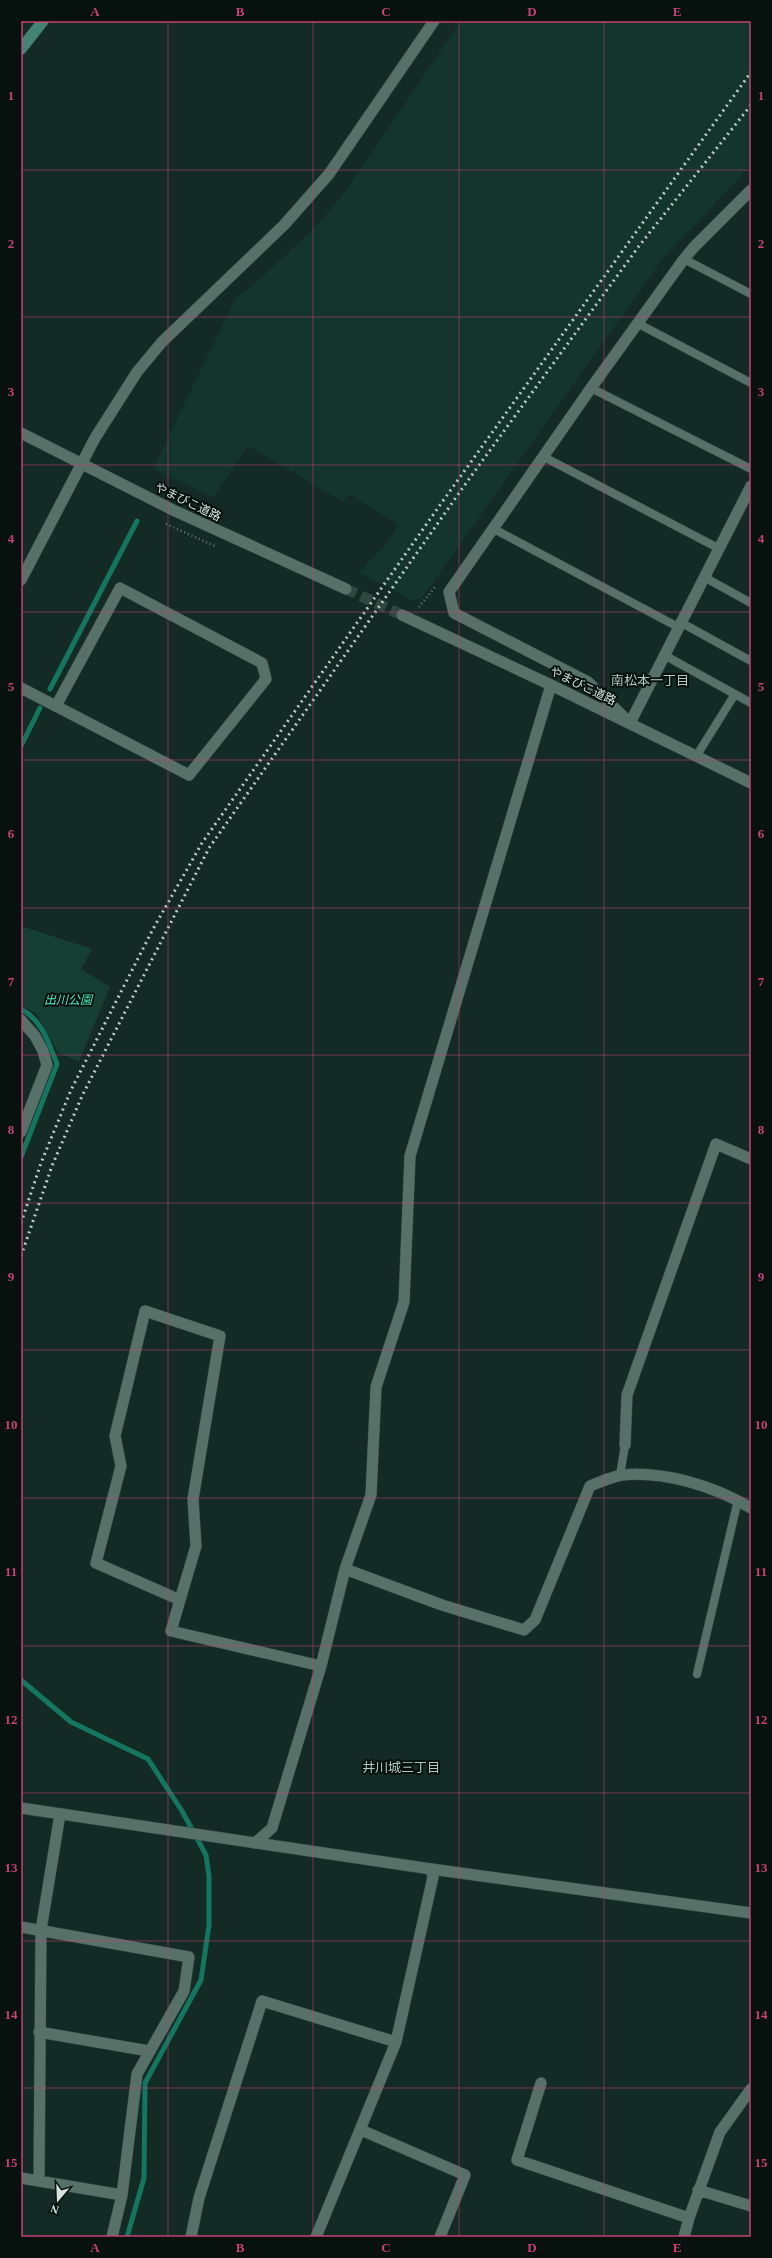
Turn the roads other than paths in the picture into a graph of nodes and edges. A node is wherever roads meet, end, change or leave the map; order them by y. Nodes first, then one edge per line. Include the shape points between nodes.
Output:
1 (43, 21) edge
2 (434, 21) edge
3 (21, 50) edge
4 (751, 190) edge
5 (684, 259) junction
6 (751, 294) edge
7 (637, 323) junction
8 (751, 383) edge
9 (591, 388) junction
10 (21, 433) edge
11 (544, 457) junction
12 (82, 463) junction
13 (751, 469) edge
14 (751, 486) edge
15 (494, 529) junction
16 (718, 548) junction
17 (704, 577) junction
18 (21, 580) edge
19 (346, 589) tunnel mouth
20 (751, 603) edge
21 (402, 615) tunnel mouth
22 (679, 625) junction
23 (664, 655) junction
24 (751, 661) edge
25 (551, 684) junction
26 (21, 688) edge
27 (735, 694) junction
28 (751, 703) edge
29 (56, 706) junction
30 (630, 723) junction
31 (697, 755) junction
32 (751, 783) edge
33 (21, 1020) edge
34 (21, 1132) edge
35 (751, 1160) edge
36 (625, 1445) joint
37 (620, 1475) junction
38 (738, 1500) junction
39 (751, 1508) edge
40 (345, 1569) junction
41 (180, 1600) junction
42 (321, 1666) junction
43 (697, 1674) dead end
44 (21, 1808) edge
45 (60, 1814) junction
46 (255, 1843) junction
47 (431, 1869) junction
48 (751, 1913) edge
49 (21, 1927) edge
50 (41, 1930) junction
51 (39, 2032) junction
52 (396, 2042) junction
53 (149, 2051) junction
54 (541, 2083) dead end
55 (751, 2089) edge
56 (361, 2130) junction
57 (21, 2178) edge
58 (39, 2181) junction
59 (698, 2190) junction
60 (122, 2195) junction
61 (751, 2206) edge
62 (689, 2218) junction
63 (112, 2237) edge
64 (191, 2237) edge
65 (316, 2237) edge
66 (440, 2237) edge
67 (684, 2237) edge

1 - 3 main road
2 - 12 street via 329,174 284,225 162,342 137,372
4 - 5 street
5 - 6 lane
5 - 7 street
7 - 8 lane
7 - 9 street
9 - 11 street
9 - 13 lane
10 - 12 street, やまびこ道路
11 - 15 street
11 - 16 lane
12 - 18 street
12 - 19 street, やまびこ道路 via 173,510
14 - 16 street
15 - 22 lane
15 - 30 street via 450,592 454,613 588,682
16 - 17 street
17 - 20 lane
17 - 22 street
21 - 25 street, やまびこ道路
22 - 23 street
22 - 24 lane
23 - 27 lane
23 - 30 street
25 - 30 street, やまびこ道路
25 - 40 street via 410,1156 404,1302 376,1387 371,1494
26 - 29 street
27 - 28 lane
27 - 31 lane
29 - 29 street via 189,775 266,679 262,663 120,588
30 - 31 street, やまびこ道路
31 - 32 street, やまびこ道路
33 - 34 street via 35,1036 47,1065
35 - 36 street via 716,1144 627,1395
36 - 37 lane
37 - 38 street via 653,1475 691,1482
37 - 40 street via 590,1486 535,1620 524,1630 442,1605
38 - 39 street
38 - 43 lane
40 - 42 street
41 - 41 street via 96,1563 121,1466 115,1436 145,1311 220,1336 193,1498 196,1546
41 - 42 street via 172,1631
42 - 46 street via 272,1828
44 - 45 street
45 - 46 street
45 - 50 street
46 - 47 street
47 - 48 street
47 - 52 street via 432,1877
49 - 50 street
50 - 51 street
50 - 53 street via 189,1957 184,1991
51 - 53 street
51 - 58 street
52 - 56 street
52 - 64 street via 262,2001 199,2198
53 - 60 street via 137,2074
54 - 62 street via 517,2160
55 - 59 street via 720,2132
56 - 65 street
56 - 66 street via 465,2175
57 - 58 street
58 - 60 street
59 - 61 street
59 - 62 street
60 - 63 street
62 - 67 street

